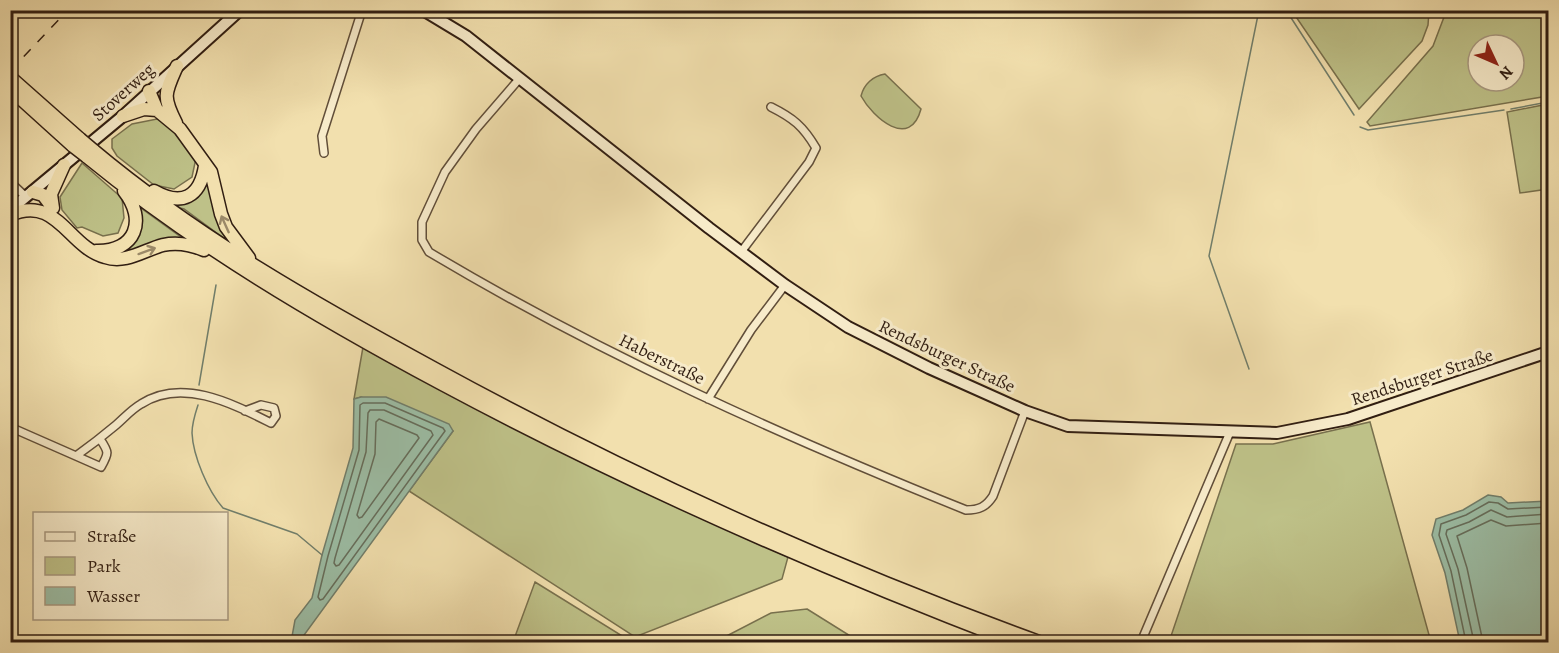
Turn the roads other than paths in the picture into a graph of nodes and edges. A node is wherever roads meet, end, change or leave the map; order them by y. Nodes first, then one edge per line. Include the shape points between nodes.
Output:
1 (240, 10) edge
2 (362, 10) edge
3 (423, 10) edge
4 (177, 66) junction
5 (520, 78) junction
6 (13, 85) edge
7 (149, 91) junction
8 (162, 107) junction
9 (771, 107) dead end
10 (123, 116) junction
11 (324, 153) dead end
12 (64, 165) junction
13 (206, 166) junction
14 (116, 175) junction
15 (10, 182) edge
16 (29, 195) junction
17 (48, 210) junction
18 (10, 213) edge
19 (92, 250) junction
20 (741, 252) junction
21 (243, 270) junction
22 (260, 270) junction
23 (785, 285) junction
24 (1548, 352) edge
25 (708, 399) junction
26 (245, 411) dead end
27 (1025, 411) junction
28 (10, 427) edge
29 (1230, 432) junction
30 (100, 439) junction
31 (76, 456) junction
32 (1014, 642) edge
33 (1039, 642) edge
34 (1141, 642) edge

1 - 4 street, Stoverweg
2 - 11 street via 322,136
3 - 5 street, Rendsburger Straße via 466,36
4 - 7 street, Stoverweg
4 - 8 highway
5 - 20 street, Rendsburger Straße
5 - 25 street, Haberstraße via 445,172 422,222 422,240 429,252 543,316
6 - 14 highway, bridge
7 - 8 highway via 158,94
7 - 10 street, Stoverweg
8 - 10 highway
8 - 13 highway
9 - 20 street via 793,118 816,148
10 - 12 street, Stoverweg
12 - 16 street, Stoverweg
12 - 17 highway
13 - 14 highway via 197,190 176,199
22 -> 13 highway via 226,227
14 - 19 highway via 134,206 134,232 117,249
14 - 21 highway
14 - 22 highway
15 - 16 street
16 - 17 highway
16 - 18 street, Stoverweg
17 - 18 highway
17 - 19 highway
19 -> 21 highway via 104,257 129,258 177,243 201,249
20 - 23 street, Rendsburger Straße
21 - 32 highway via 362,341 630,481 819,566
22 - 33 highway via 466,387 633,472 820,556
23 - 25 street
23 - 27 street, Rendsburger Straße via 848,327
24 - 29 street, Rendsburger Straße via 1348,419 1277,433
25 - 27 street, Haberstraße via 966,510 984,507 993,496
26 - 30 street via 203,395 166,393 140,404
27 - 29 street, Rendsburger Straße via 1068,426
28 - 31 street
29 - 34 street
30 - 31 street
30 - 31 street via 108,455 101,467

